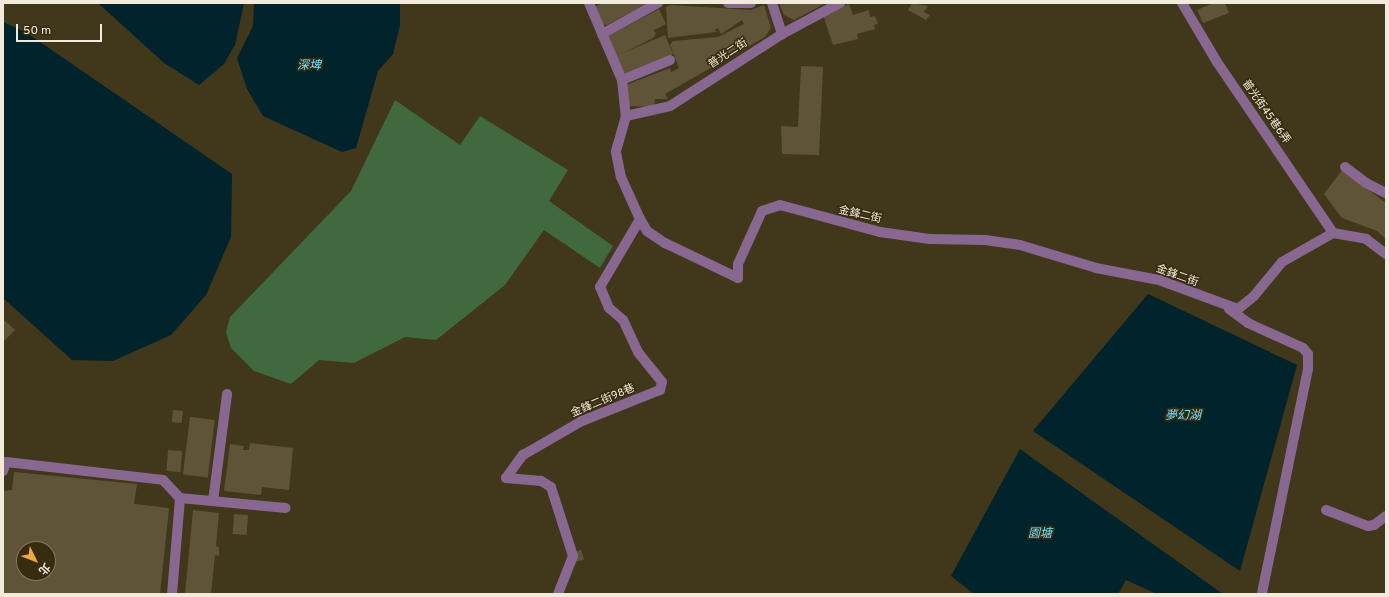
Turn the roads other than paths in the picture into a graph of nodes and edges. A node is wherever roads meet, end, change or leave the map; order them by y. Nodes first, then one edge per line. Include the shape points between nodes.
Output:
1 (589, 3) edge
2 (658, 3) edge
3 (728, 3) edge
4 (751, 3) edge
5 (772, 3) edge
6 (840, 3) edge
7 (1182, 3) edge
8 (602, 34) junction
9 (782, 34) junction
10 (670, 60) dead end
11 (622, 80) junction
12 (626, 116) junction
13 (1346, 166) dead end
14 (1386, 193) edge
15 (640, 219) junction
16 (1333, 233) junction
17 (1386, 254) edge
18 (1228, 308) junction
19 (227, 394) dead end
20 (3, 471) edge
21 (180, 498) junction
22 (213, 502) junction
23 (286, 508) dead end
24 (1326, 510) dead end
25 (1386, 516) edge
26 (172, 594) edge
27 (558, 594) edge
28 (1262, 594) edge

1 - 8 lane, 金鋒二街
2 - 8 lane
3 - 4 lane
5 - 9 lane
6 - 9 lane, 普光二街
7 - 16 lane, 普光街45巷6弄 via 1217,62
8 - 11 lane, 金鋒二街
9 - 12 lane, 普光二街 via 670,106
10 - 11 lane
11 - 12 lane, 金鋒二街
12 - 15 lane, 金鋒二街 via 616,152 621,177
13 - 14 lane via 1366,183
15 - 18 lane, 金鋒二街 via 647,231 665,243 738,278 738,264 762,211 780,205 880,232 930,239 985,240 1020,245 1096,268 1159,280
15 - 27 lane, 金鋒二街98巷 via 600,287 609,308 623,320 638,352 662,382 660,390 576,424 523,455 506,478 541,481 551,487 573,556
16 - 17 lane via 1366,239
16 - 18 lane via 1282,262 1254,296 1238,309
18 - 28 lane via 1248,323 1303,348 1308,354 1307,376
19 - 22 lane
20 - 21 lane via 6,462 163,480
21 - 22 lane
21 - 26 lane
22 - 23 lane
24 - 25 lane via 1368,526 1374,525

